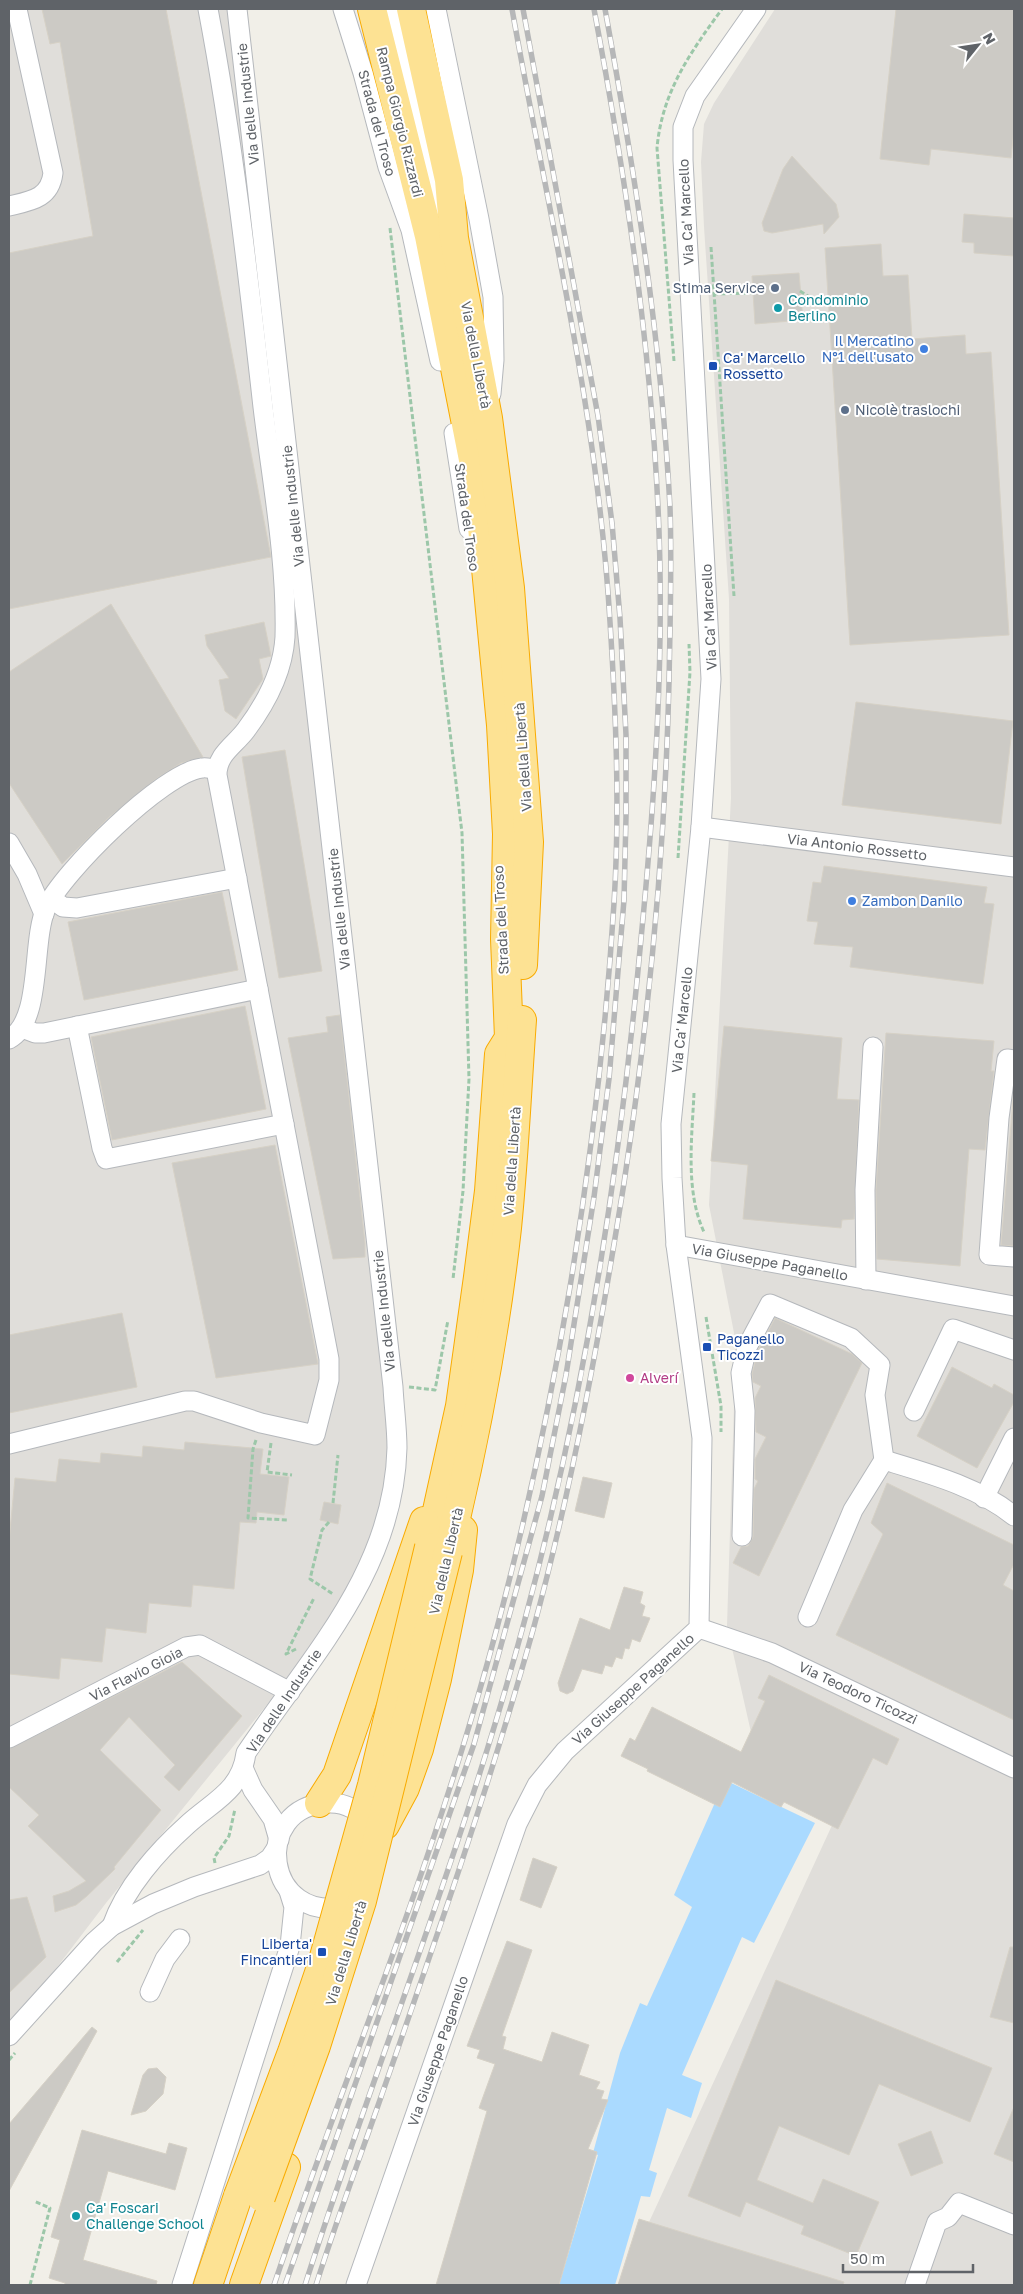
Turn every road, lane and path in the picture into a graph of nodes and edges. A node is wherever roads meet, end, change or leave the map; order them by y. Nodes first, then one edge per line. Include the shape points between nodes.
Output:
1 (17, 9) edge
2 (208, 9) edge
3 (237, 9) edge
4 (343, 9) edge
5 (372, 9) edge
6 (391, 9) edge
7 (411, 9) edge
8 (436, 9) edge
9 (756, 9) edge
10 (9, 206) edge
11 (390, 225) dead end
12 (441, 237) junction
13 (711, 247) dead end
14 (800, 291) dead end
15 (753, 293) dead end
16 (714, 294) junction
17 (829, 305) dead end
18 (488, 418) junction
19 (734, 596) dead end
20 (217, 769) junction
21 (700, 827) junction
22 (9, 843) edge
23 (1014, 867) edge
24 (28, 874) junction
25 (237, 878) junction
26 (51, 901) junction
27 (258, 989) junction
28 (77, 1026) junction
29 (509, 1038) junction
30 (13, 1039) edge
31 (873, 1047) dead end
32 (1014, 1060) edge
33 (694, 1085) dead end
34 (284, 1124) junction
35 (676, 1245) junction
36 (712, 1251) junction
37 (1014, 1257) edge
38 (866, 1280) junction
39 (453, 1285) dead end
40 (1014, 1306) edge
41 (449, 1313) dead end
42 (1014, 1350) edge
43 (393, 1387) junction
44 (914, 1411) dead end
45 (258, 1435) dead end
46 (265, 1437) dead end
47 (1014, 1438) edge
48 (9, 1444) edge
49 (338, 1455) dead end
50 (884, 1460) junction
51 (458, 1464) junction
52 (292, 1475) dead end
53 (984, 1498) junction
54 (332, 1503) dead end
55 (1014, 1516) edge
56 (287, 1520) dead end
57 (329, 1522) dead end
58 (742, 1536) dead end
59 (333, 1594) dead end
60 (314, 1598) dead end
61 (808, 1617) dead end
62 (699, 1628) junction
63 (300, 1647) dead end
64 (290, 1692) junction
65 (9, 1738) edge
66 (1014, 1768) edge
67 (244, 1770) junction
68 (236, 1804) dead end
69 (266, 1807) junction
70 (308, 1808) junction
71 (277, 1844) junction
72 (381, 1845) junction
73 (245, 1871) junction
74 (216, 1880) junction
75 (286, 1886) junction
76 (355, 1902) junction
77 (329, 1909) junction
78 (112, 1926) junction
79 (180, 1939) dead end
80 (290, 1946) junction
81 (150, 1992) dead end
82 (9, 2036) edge
83 (249, 2197) junction
84 (34, 2201) dead end
85 (1014, 2225) edge
86 (30, 2285) edge
87 (182, 2285) edge
88 (208, 2285) edge
89 (228, 2285) edge
90 (244, 2285) edge
91 (356, 2285) edge
92 (915, 2285) edge

1 - 10 street via 53,173 51,186 42,196
2 - 20 street via 236,171 281,563 285,636 278,676 271,692 245,732 218,760
3 - 43 street, Via delle Industrie
4 - 29 street, Strada del Troso via 364,73 388,168 410,230 463,483 479,598 497,784 499,926
5 - 12 highway, Rampa Giorgio Rizzardi
6 - 12 street via 433,177
7 - 12 highway, Via della Libertà via 449,180
8 - 18 street via 493,297 494,360
9 - 21 street, Via Ca' Marcello via 695,96 683,127 682,160 710,636 711,679
11 - 39 path via 462,833 469,1079 463,1191
12 - 18 highway, Via della Libertà
12 - 29 highway, Via della Libertà via 478,485 502,745
13 - 16 path
14 - 17 path via 817,302
15 - 16 path
16 - 19 path
18 - 51 highway, Via della Libertà via 510,588 529,842 522,1018 507,1228 481,1403
20 - 25 street
20 - 26 street via 192,771 152,794 95,845
21 - 23 street, Via Antonio Rossetto
21 - 35 street, Via Ca' Marcello via 671,1124
22 - 24 street
24 - 26 street
24 - 26 street
25 - 26 street via 77,908 63,907
25 - 27 street
26 - 30 street via 29,1010
27 - 28 street
27 - 34 street
28 - 30 street
28 - 34 street via 106,1159
29 - 51 highway, Via della Libertà via 499,1054 489,1191 460,1406
31 - 38 street via 865,1190
32 - 37 street via 1007,1059 999,1118 989,1254
33 - 36 path via 692,1160 696,1214 711,1239
34 - 48 street via 329,1363 330,1380 315,1435 185,1401
35 - 36 street, Via Giuseppe Paganello
35 - 62 street, Via Giuseppe Paganello via 702,1438
36 - 38 street, Via Giuseppe Paganello
38 - 40 street, Via Giuseppe Paganello
41 - 43 path via 435,1390
42 - 44 street via 953,1329
43 - 64 street, Via delle Industrie via 397,1448 385,1525 350,1606
45 - 56 path via 253,1449 248,1518
46 - 52 path via 272,1440 267,1472
47 - 53 street
49 - 54 path
50 - 53 street via 946,1479
50 - 58 street via 875,1395 880,1365 852,1338 770,1304 747,1347 741,1373 745,1411
50 - 61 street via 853,1510
51 - 70 highway via 425,1518 337,1775
51 - 72 highway via 459,1570 418,1749 405,1788 382,1834
51 - 83 highway, Via della Libertà, bridge via 439,1550 322,1964
53 - 55 street via 1004,1507
57 - 59 path via 322,1530 310,1578
60 - 63 path via 286,1654
62 - 66 street, Via Teodoro Ticozzi via 772,1652
62 - 91 street, Via Giuseppe Paganello via 565,1751 538,1785 518,1824
64 - 65 street, Via Flavio Gioia via 200,1644 186,1647
64 - 67 street, Via delle Industrie via 246,1753
67 - 69 street, Via delle Industrie
67 - 78 street, Via delle Industrie via 234,1784 178,1833 125,1895
68 - 74 path via 229,1836 214,1858
69 - 70 street via 286,1814
69 - 71 street, Via delle Industrie via 277,1828
70 - 71 street via 290,1819
70 - 72 street via 335,1803 351,1807 365,1816
71 - 73 street, Via delle Industrie via 270,1858
71 - 75 street via 276,1862
72 - 76 street via 379,1874 372,1888
73 - 74 street, Via delle Industrie
73 - 75 street, Via delle Industrie via 264,1873
74 - 78 street, Via delle Industrie via 153,1904
75 - 77 street via 307,1904
75 - 80 street via 294,1907
76 - 77 street
76 - 90 highway via 350,1969
77 - 80 street via 301,1928
78 - 82 street, Via delle Industrie
79 - 81 street via 165,1959
80 - 87 street
83 - 88 highway, Via della Libertà
83 - 89 highway, Via della Libertà
84 - 86 path via 50,2208
85 - 92 street via 959,2203 948,2217 937,2222

